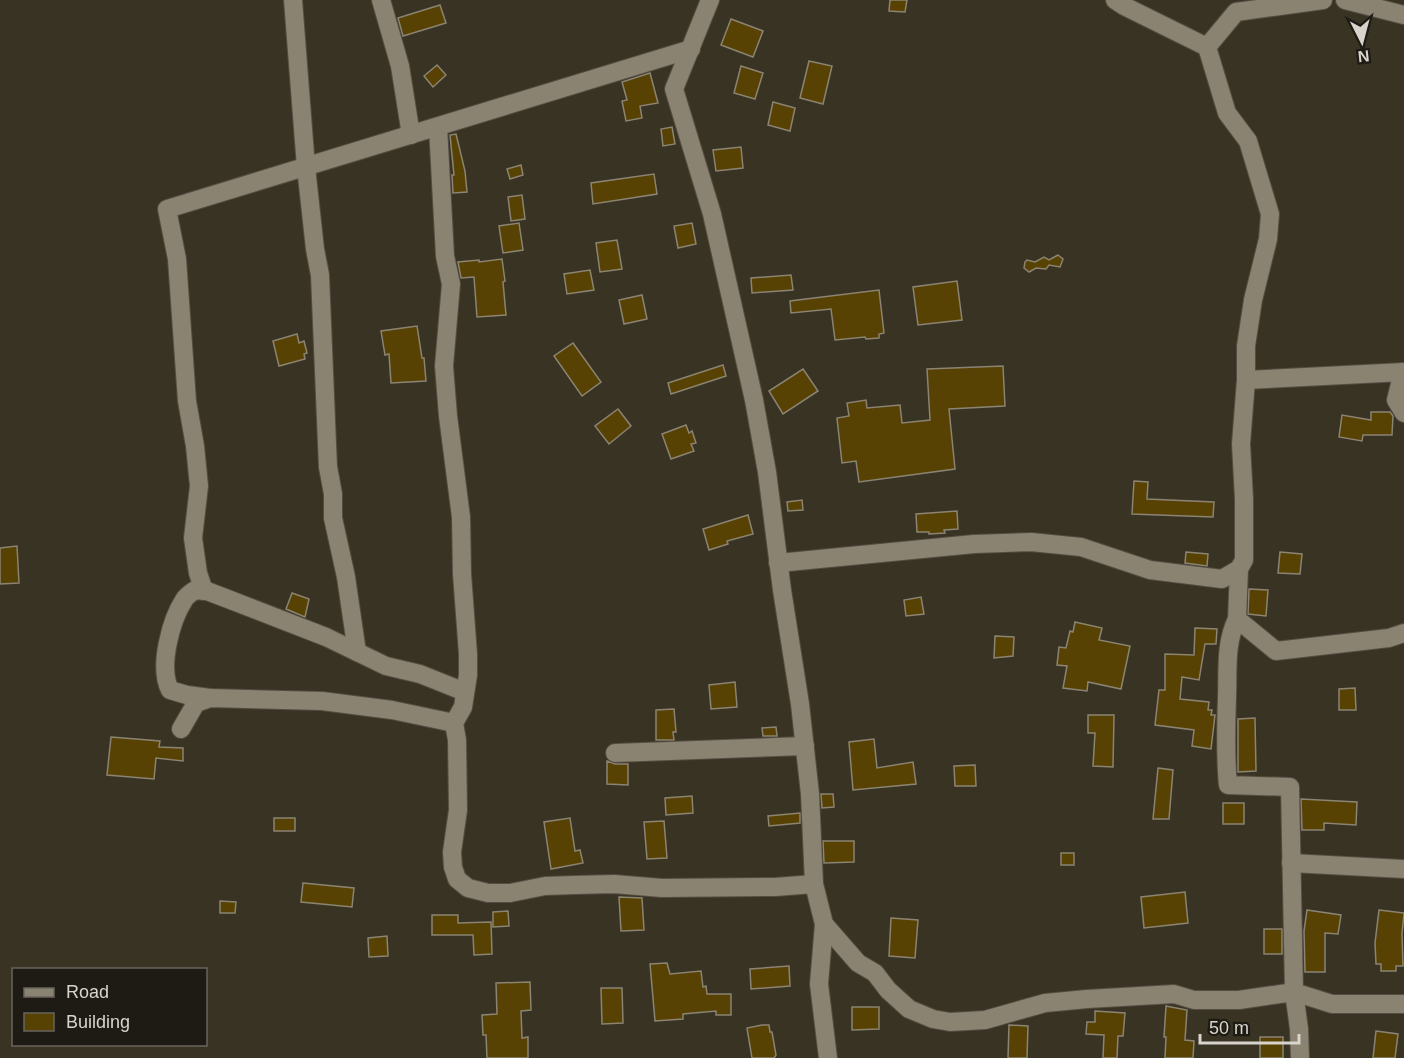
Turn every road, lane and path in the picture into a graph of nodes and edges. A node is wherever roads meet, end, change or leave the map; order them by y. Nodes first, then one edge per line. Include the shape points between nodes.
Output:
1 (293, 0) edge
2 (381, 0) edge
3 (710, 0) edge
4 (1115, 0) edge
5 (1323, 0) edge
6 (1345, 0) edge
7 (1404, 15) edge
8 (1207, 47) junction
9 (691, 49) junction
10 (438, 127) junction
11 (411, 135) junction
12 (306, 167) junction
13 (1403, 372) edge
14 (1246, 380) junction
15 (1404, 413) edge
16 (778, 562) junction
17 (1239, 569) junction
18 (204, 591) junction
19 (1237, 619) junction
20 (1404, 633) edge
21 (357, 652) junction
22 (465, 692) junction
23 (210, 698) junction
24 (454, 723) junction
25 (181, 729) dead end
26 (805, 746) junction
27 (615, 753) dead end
28 (1291, 863) junction
29 (1404, 869) edge
30 (814, 884) junction
31 (824, 924) junction
32 (1294, 992) junction
33 (1404, 1004) edge
34 (828, 1058) edge
35 (1300, 1058) edge

1 - 12 street
2 - 11 street via 400,66
3 - 9 street
4 - 8 street
5 - 8 street via 1236,12
6 - 7 street
8 - 14 street via 1227,113 1248,141 1270,214 1246,346
9 - 10 street
9 - 16 street via 674,89 712,214 754,400
10 - 11 street
10 - 22 street via 445,256 451,284 444,366 461,517 468,654
11 - 12 street
12 - 18 street via 168,209 177,259 187,401 199,486 193,538
12 - 21 street via 321,275 333,518
13 - 14 street
13 - 15 street via 1396,400
14 - 17 street via 1241,444 1244,560
16 - 17 street via 1031,542 1081,547 1150,570 1222,579
16 - 26 street
17 - 19 street
18 - 21 street
18 - 23 street via 195,590 185,598 166,646 164,667 170,690
19 - 20 street via 1276,651
19 - 28 street via 1228,652 1228,785 1290,787
21 - 22 street via 386,666 420,674
22 - 24 street via 463,707
23 - 24 street via 322,701
23 - 25 street via 196,703
24 - 30 street via 458,810 453,867 457,879 468,888 510,893 574,885 662,888
26 - 27 street
26 - 30 street
28 - 29 street
28 - 32 street
30 - 31 street
31 - 32 street via 858,963 875,973 909,1009 950,1022 985,1020 1046,1004 1144,994 1239,1000
31 - 34 street via 819,984
32 - 33 street via 1332,1004
32 - 35 street

